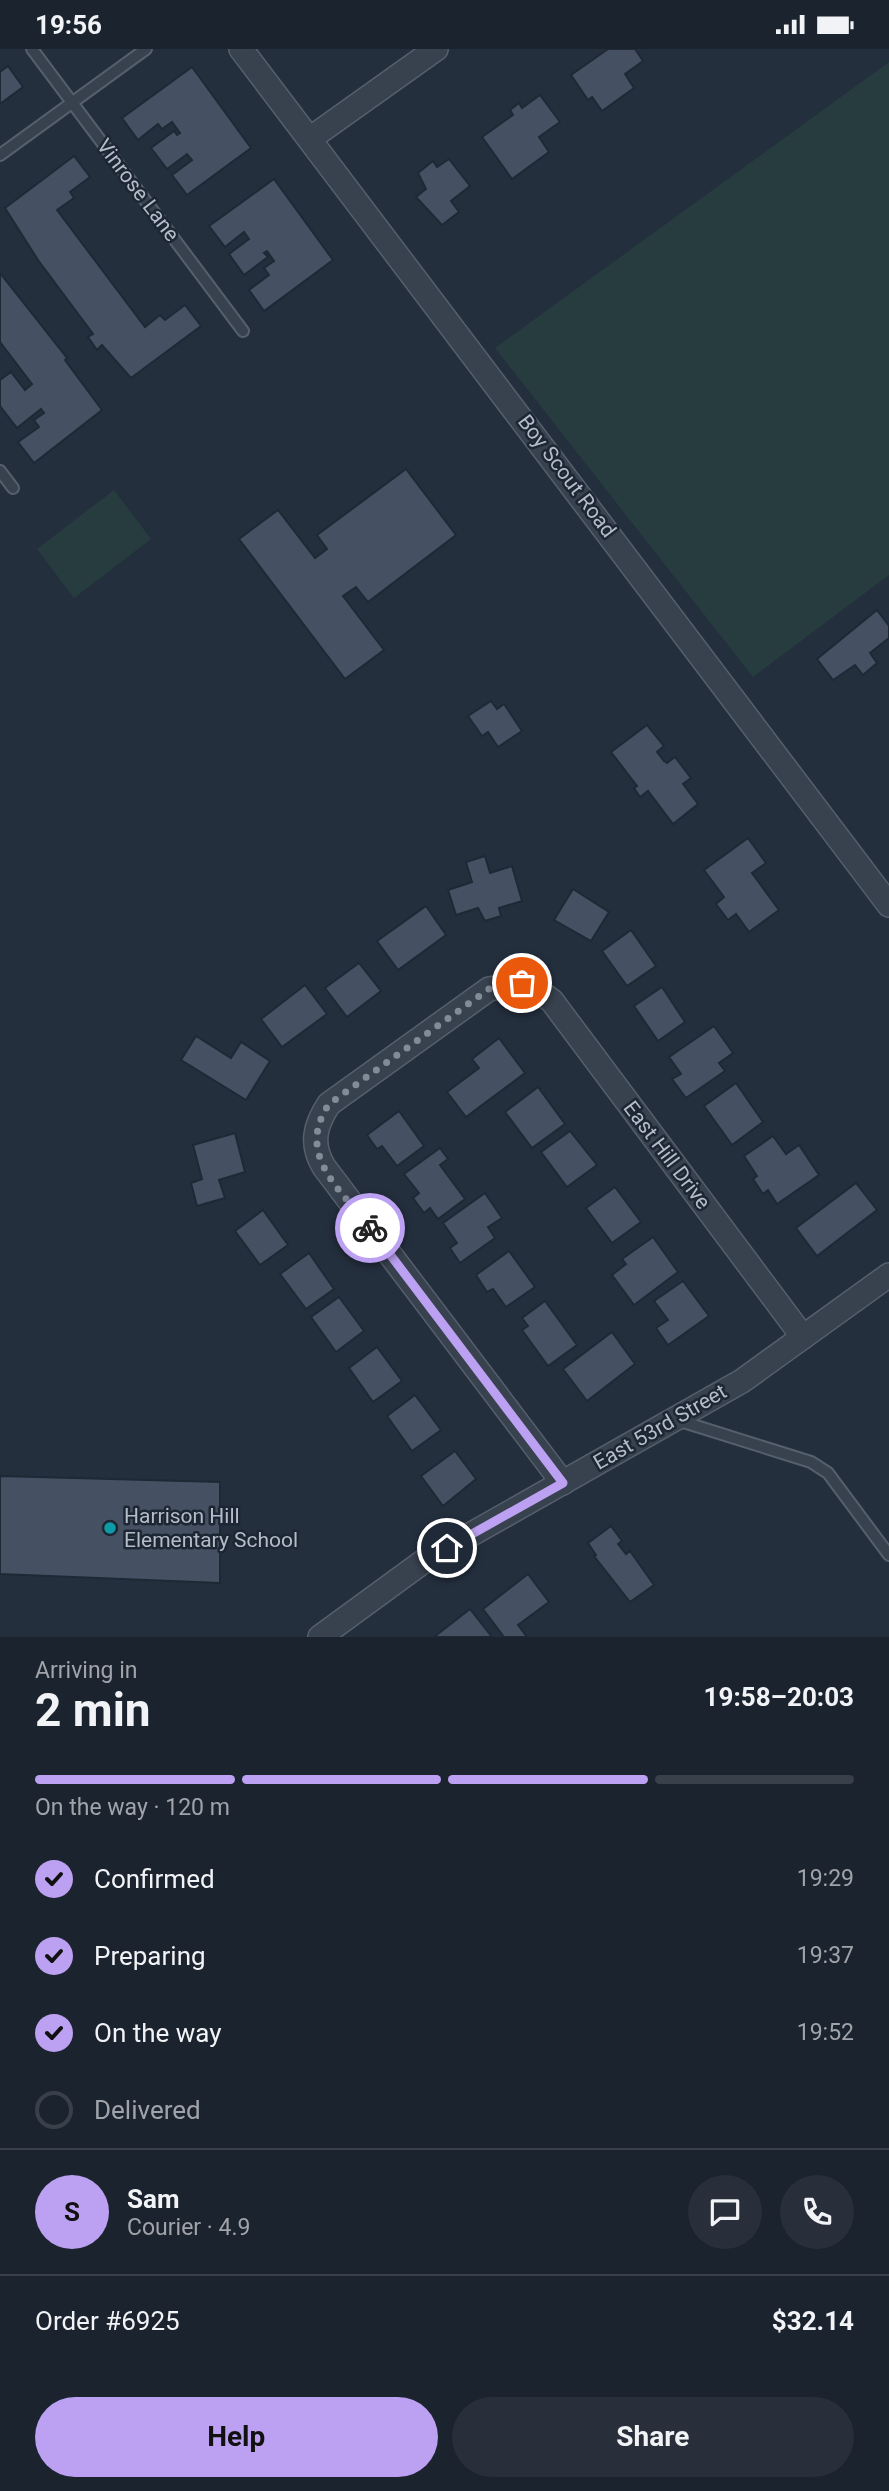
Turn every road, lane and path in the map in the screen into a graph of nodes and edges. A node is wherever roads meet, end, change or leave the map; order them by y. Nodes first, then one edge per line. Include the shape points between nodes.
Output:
1 (32, 49) edge
2 (146, 49) edge
3 (241, 49) edge
4 (436, 49) edge
5 (73, 103) junction
6 (311, 138) junction
7 (0, 155) edge
8 (243, 331) dead end
9 (0, 471) edge
10 (13, 488) dead end
11 (889, 905) edge
12 (889, 1275) edge
13 (803, 1337) junction
14 (674, 1419) junction
15 (563, 1483) junction
16 (889, 1555) edge
17 (320, 1637) edge

1 - 5 lane, Vinrose Lane
2 - 5 lane
3 - 6 street, Boy Scout Road
4 - 6 street
5 - 7 lane
5 - 8 lane, Vinrose Lane
6 - 11 street, Boy Scout Road
9 - 10 lane
12 - 13 street, East 53rd Street
13 - 14 street, East 53rd Street via 741,1381
13 - 15 street, East Hill Drive via 555,1005 544,993 522,983 489,989 329,1104 316,1129 315,1146 324,1167
14 - 15 street, East 53rd Street
14 - 16 lane via 811,1462 828,1473
15 - 17 street, East 53rd Street via 424,1561

